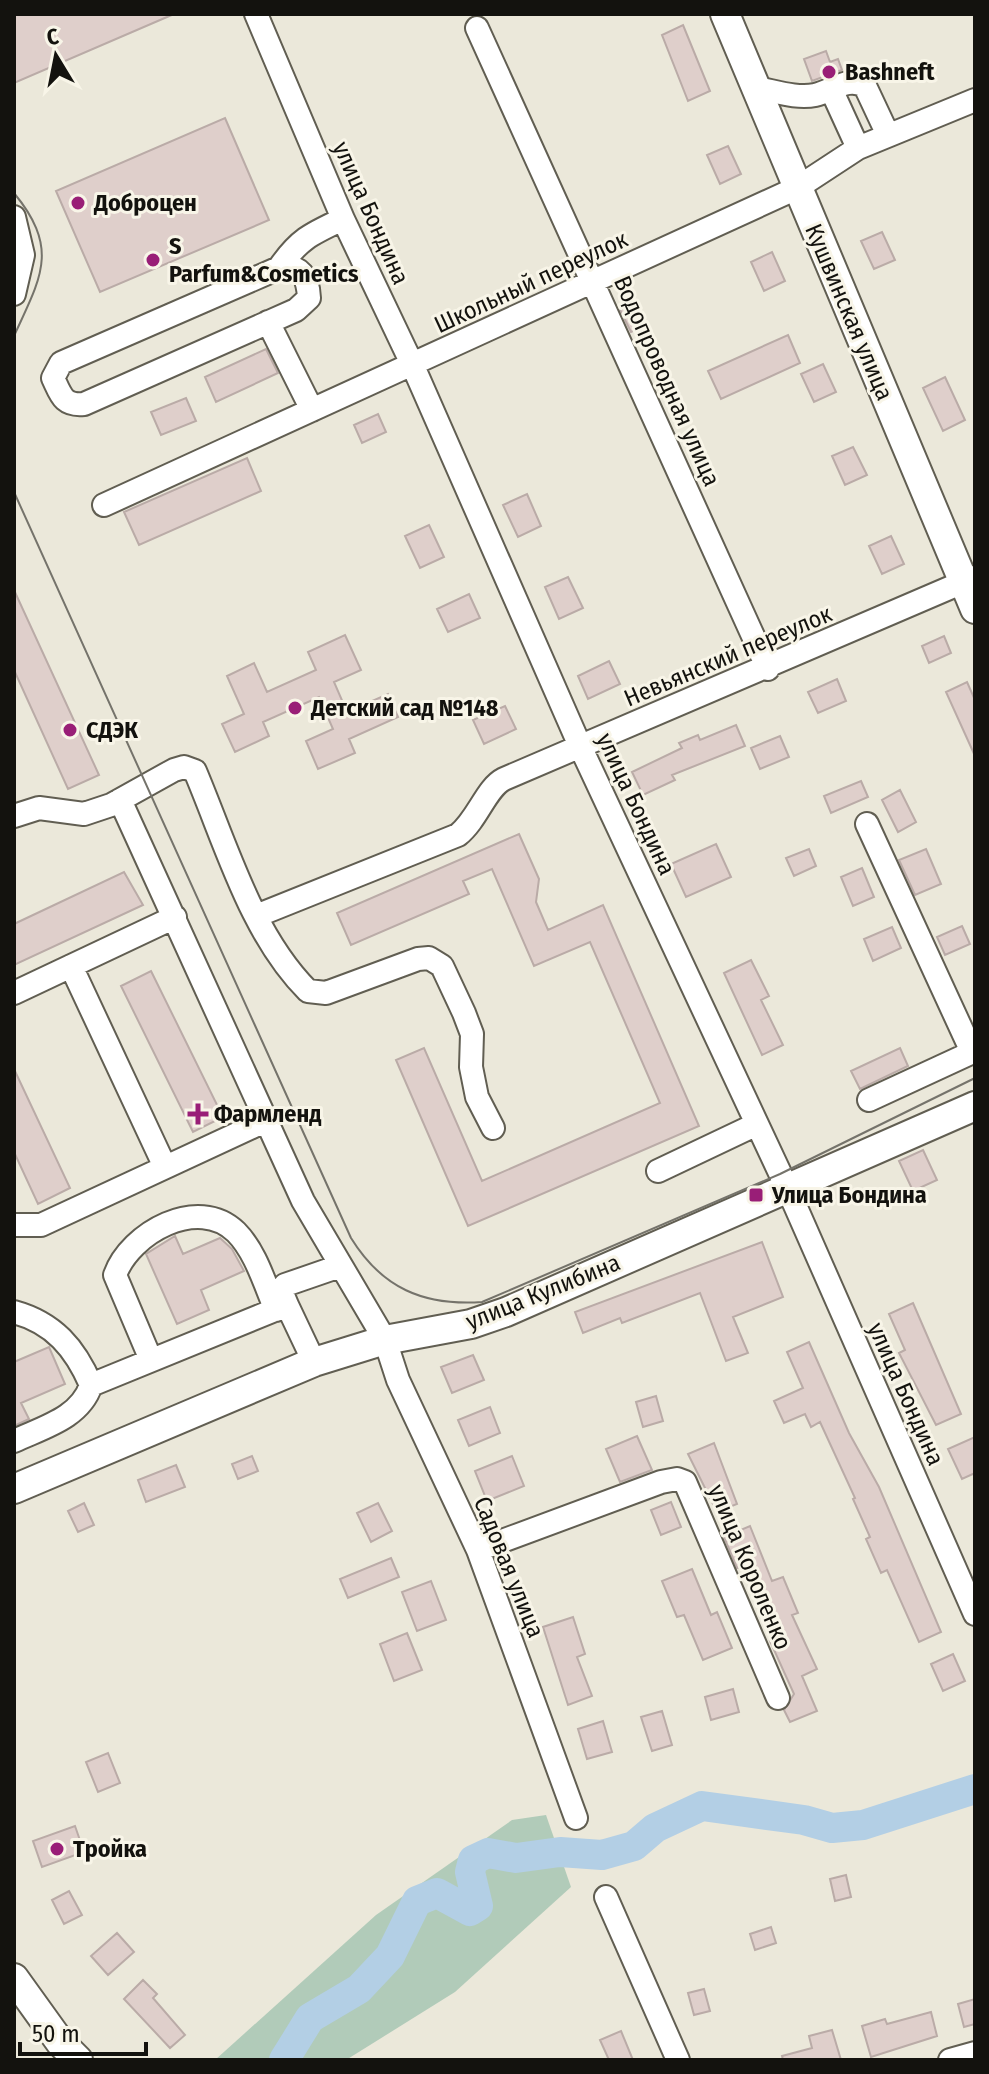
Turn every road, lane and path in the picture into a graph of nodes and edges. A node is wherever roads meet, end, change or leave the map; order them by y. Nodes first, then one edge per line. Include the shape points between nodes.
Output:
1 (256, 14) edge
2 (725, 14) edge
3 (477, 28) dead end
4 (756, 88) junction
5 (831, 89) junction
6 (975, 100) edge
7 (888, 135) junction
8 (858, 148) junction
9 (797, 188) junction
10 (14, 217) edge
11 (343, 219) junction
12 (279, 268) junction
13 (593, 282) junction
14 (14, 294) edge
15 (268, 322) junction
16 (413, 366) junction
17 (312, 410) junction
18 (104, 505) dead end
19 (969, 580) edge
20 (975, 609) edge
21 (768, 669) junction
22 (580, 746) junction
23 (120, 800) junction
24 (14, 816) edge
25 (867, 824) dead end
26 (256, 916) junction
27 (175, 917) junction
28 (71, 966) junction
29 (14, 993) edge
30 (973, 1052) edge
31 (869, 1100) dead end
32 (975, 1106) edge
33 (265, 1121) junction
34 (757, 1124) junction
35 (493, 1128) dead end
36 (165, 1167) junction
37 (658, 1171) dead end
38 (787, 1188) junction
39 (14, 1225) edge
40 (340, 1266) junction
41 (282, 1308) junction
42 (14, 1312) edge
43 (385, 1340) junction
44 (151, 1360) junction
45 (314, 1362) junction
46 (91, 1385) junction
47 (14, 1441) edge
48 (14, 1489) edge
49 (478, 1550) junction
50 (975, 1614) edge
51 (778, 1698) dead end
52 (576, 1818) dead end
53 (606, 1897) dead end
54 (14, 1978) edge
55 (975, 2053) edge
56 (78, 2060) edge
57 (678, 2060) edge
58 (950, 2060) edge

1 - 11 street, улица Бондина
2 - 4 main road, Кушвинская улица
3 - 13 street, Водопроводная улица
4 - 5 street via 805,96
4 - 9 main road, Кушвинская улица
5 - 7 street via 849,82 865,86
5 - 8 street
6 - 7 street, Школьный переулок
7 - 8 street, Школьный переулок
8 - 9 street, Школьный переулок
9 - 13 street, Школьный переулок
9 - 19 main road, Кушвинская улица
10 - 14 street via 23,255
11 - 12 street via 303,238
11 - 16 street, улица Бондина
12 - 15 street via 300,269 309,298
12 - 15 street via 61,363 53,378 63,401 84,404
13 - 16 street, Школьный переулок
13 - 21 street, Водопроводная улица
15 - 17 street
16 - 17 street, Школьный переулок
16 - 22 street, улица Бондина
17 - 18 street, Школьный переулок
19 - 20 main road, Кушвинская улица
19 - 21 street, Невьянский переулок
21 - 22 street, Невьянский переулок
22 - 26 street, Невьянский переулок via 498,782 476,819 458,835
22 - 34 street, улица Бондина
23 - 24 street via 84,814 39,808
23 - 26 street via 174,770 195,771
23 - 27 street, Садовая улица
25 - 30 street
26 - 35 street via 289,970 317,995 418,959 429,958 442,966 472,1034 477,1097
27 - 28 street
27 - 33 street, Садовая улица
28 - 29 street
28 - 36 street
30 - 31 street
32 - 38 main road, улица Кулибина
33 - 36 street
33 - 40 street, Садовая улица
34 - 37 street
34 - 38 street, улица Бондина
36 - 39 street via 41,1225
38 - 43 main road, улица Кулибина via 506,1312
38 - 50 street, улица Бондина
40 - 41 street via 285,1285
40 - 43 street, Садовая улица
41 - 44 street
41 - 44 street via 237,1233 222,1222 172,1221 137,1239 115,1275
41 - 45 street
42 - 46 street via 63,1336
43 - 45 main road, улица Кулибина
43 - 49 street, Садовая улица via 398,1380
44 - 46 street
45 - 48 main road, улица Кулибина
46 - 47 street via 83,1405 71,1414
49 - 51 street, улица Короленко via 661,1482 685,1482
49 - 52 street, Садовая улица
53 - 57 street
54 - 56 main road
55 - 58 street

